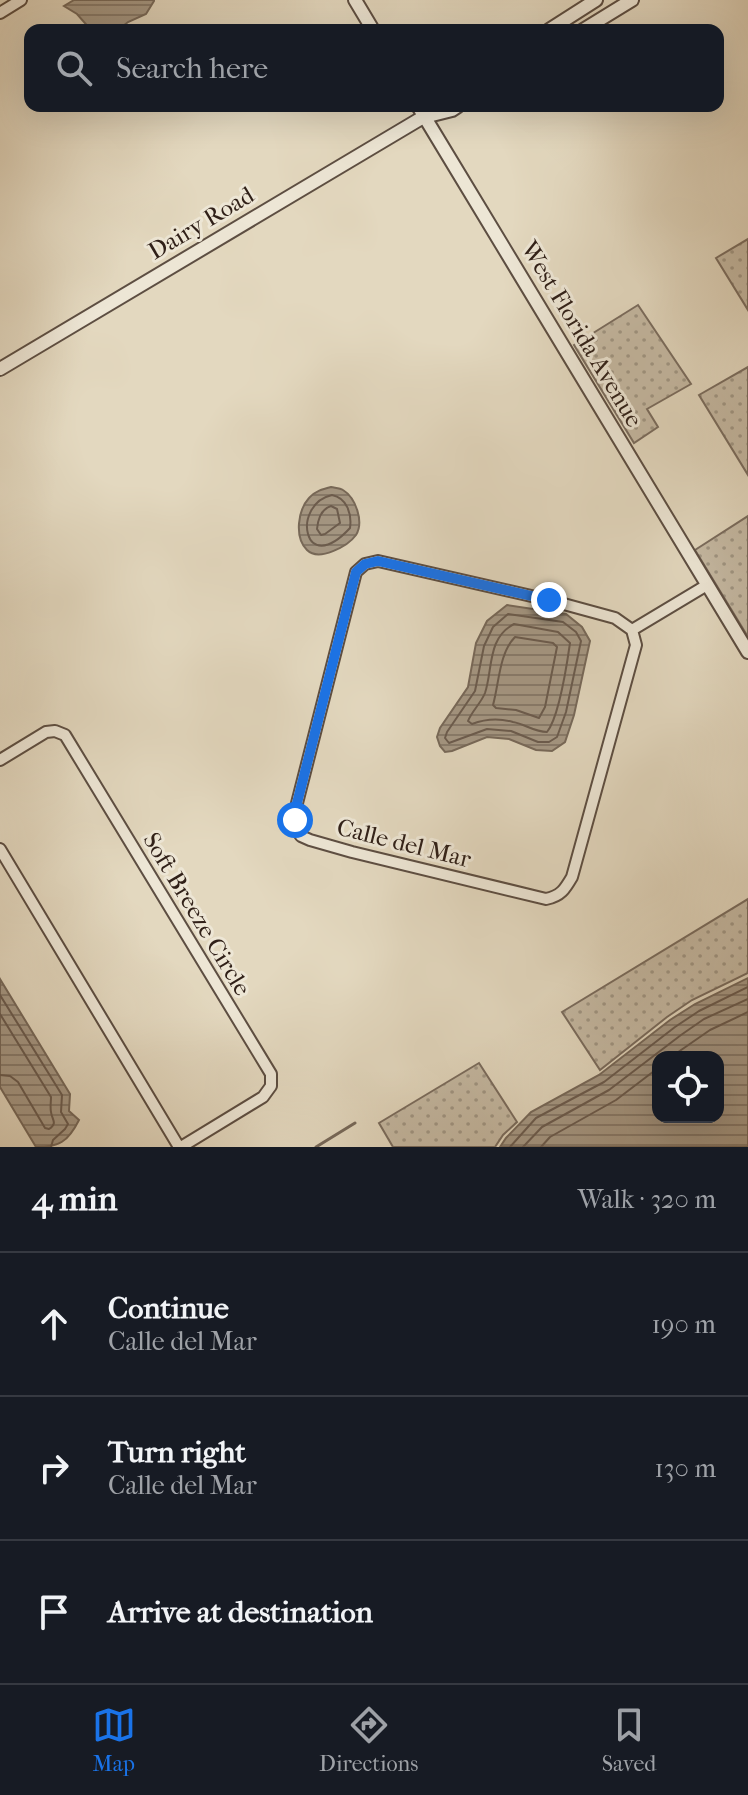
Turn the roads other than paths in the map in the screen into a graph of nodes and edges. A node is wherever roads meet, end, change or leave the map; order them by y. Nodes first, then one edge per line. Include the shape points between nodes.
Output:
1 (21, 0) edge
2 (355, 0) edge
3 (596, 0) edge
4 (632, 0) edge
5 (0, 13) edge
6 (369, 24) edge
7 (558, 24) edge
8 (593, 24) edge
9 (420, 112) edge
10 (423, 112) edge
11 (0, 369) edge
12 (707, 585) junction
13 (632, 630) junction
14 (748, 652) edge
15 (0, 760) edge
16 (0, 849) edge
17 (180, 1147) edge

1 - 5 street
2 - 6 street
3 - 7 street
4 - 8 street
9 - 11 street, Dairy Road
10 - 12 street, West Florida Avenue
12 - 13 street
12 - 14 street, West Florida Avenue
13 - 13 street, Calle del Mar via 615,618 549,600 378,561 365,564 356,572 295,811 296,829 310,840 352,852 546,899 564,892 636,645
15 - 17 street, Soft Breeze Circle via 46,732 65,735 271,1074 263,1097
16 - 17 street

